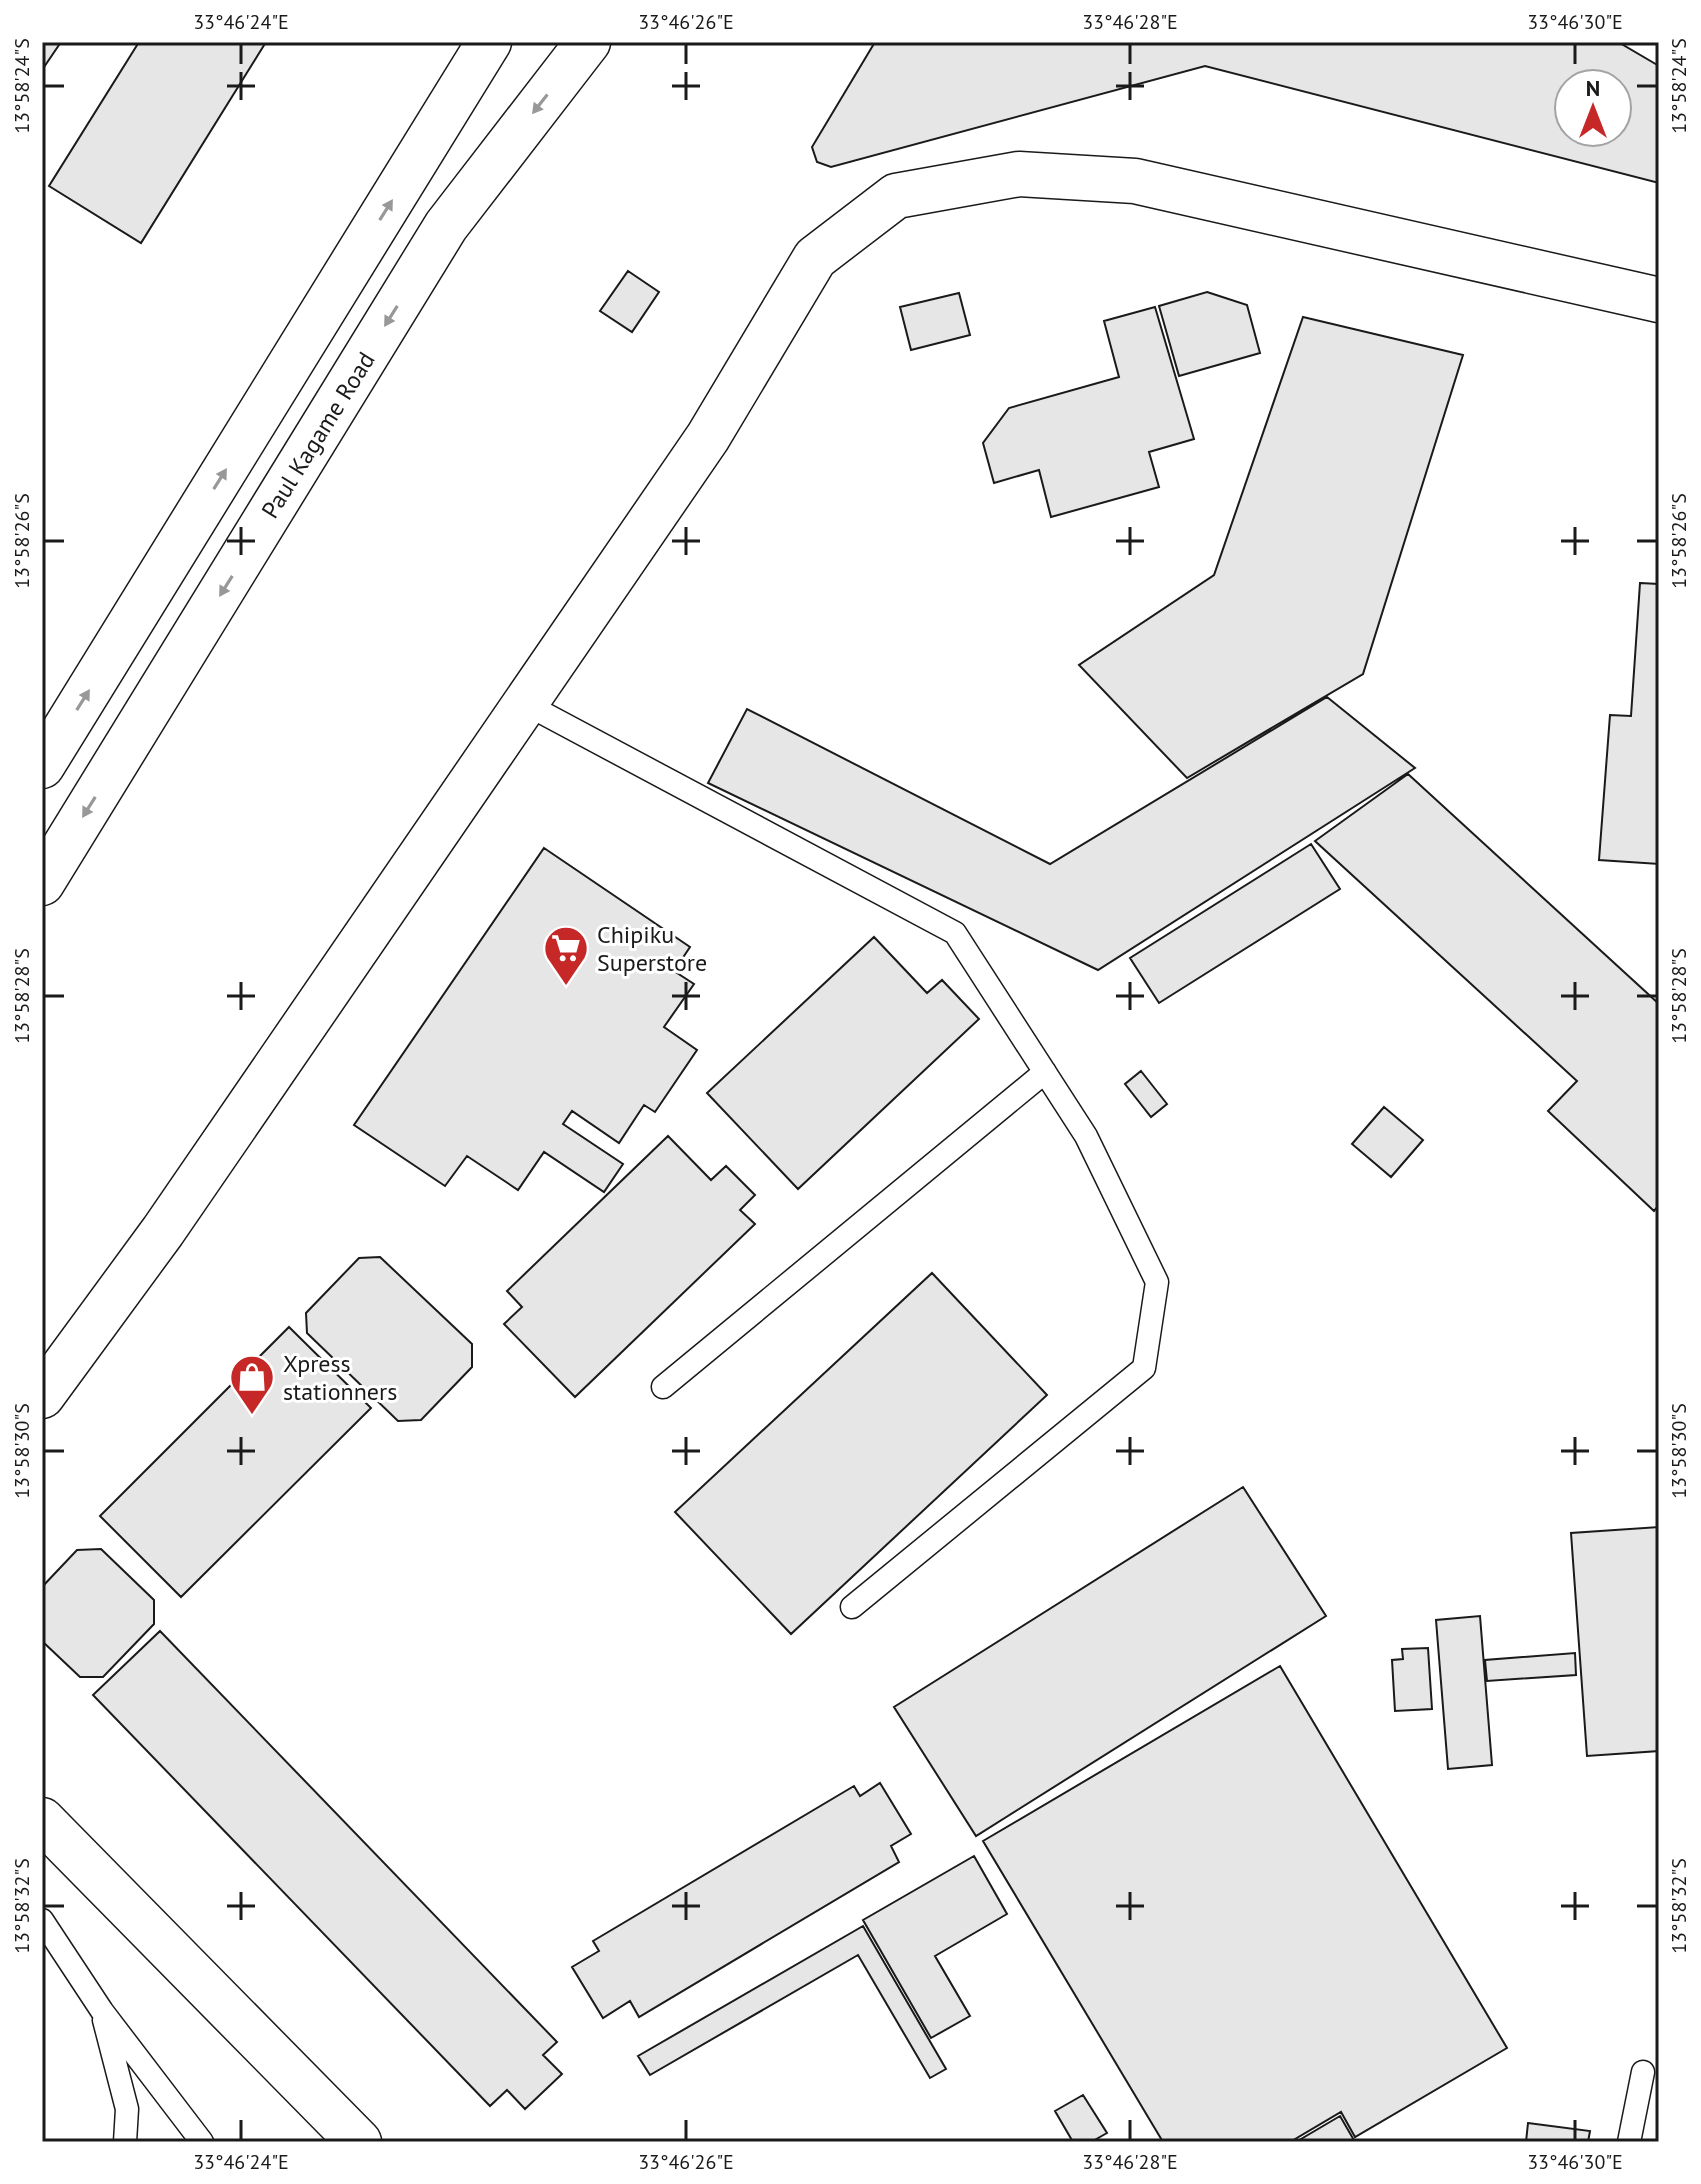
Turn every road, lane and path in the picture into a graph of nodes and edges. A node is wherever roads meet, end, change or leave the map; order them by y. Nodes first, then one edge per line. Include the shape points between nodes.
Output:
1 (489, 42) edge
2 (588, 42) edge
3 (1659, 300) edge
4 (526, 704) junction
5 (42, 766) edge
6 (42, 883) edge
7 (1045, 1072) junction
8 (663, 1387) dead end
9 (42, 1396) edge
10 (852, 1607) dead end
11 (42, 1820) edge
12 (42, 1920) edge
13 (102, 2011) junction
14 (1643, 2072) dead end
15 (125, 2142) edge
16 (202, 2142) edge
17 (359, 2142) edge
18 (1629, 2142) edge

5 -> 1 street
2 -> 6 street, Paul Kagame Road via 446,226
3 - 4 street via 1135,181 1019,174 896,196 815,258 708,437
4 - 7 lane via 955,933
4 - 9 street via 163,1231
7 - 8 lane
7 - 10 lane via 1086,1136 1157,1282 1144,1368
11 - 17 street
12 - 13 lane
13 - 15 lane via 127,2109
13 - 16 lane
14 - 18 lane

